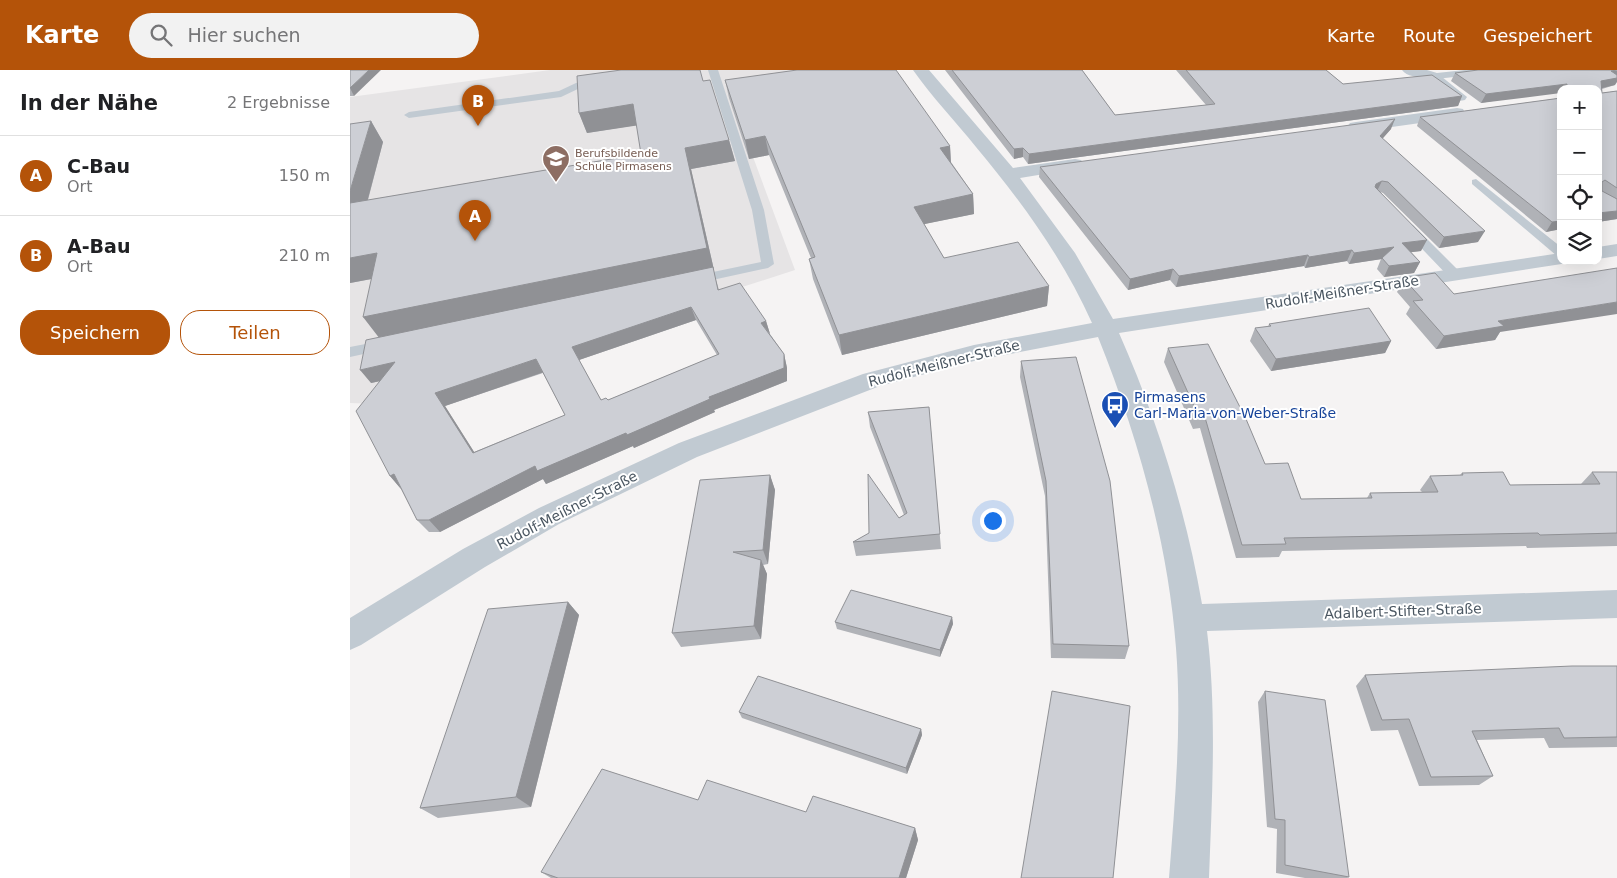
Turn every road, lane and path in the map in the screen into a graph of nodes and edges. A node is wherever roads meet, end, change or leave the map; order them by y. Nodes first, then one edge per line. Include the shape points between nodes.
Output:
1 (713, 70) edge
2 (920, 70) edge
3 (1490, 70) edge
4 (1431, 73) edge
5 (1407, 75) edge
6 (607, 80) edge
7 (409, 115) dead end
8 (1335, 129) edge
9 (1096, 162) edge
10 (1008, 174) junction
11 (1476, 182) dead end
12 (1399, 218) edge
13 (1557, 250) edge
14 (1617, 250) edge
15 (1602, 252) edge
16 (1557, 260) edge
17 (1455, 275) junction
18 (682, 282) edge
19 (1104, 328) junction
20 (394, 344) edge
21 (350, 352) edge
22 (1617, 604) edge
23 (1189, 618) junction
24 (350, 635) edge
25 (1188, 878) edge

1 - 18 lane via 758,210 768,264
2 - 10 street
3 - 4 lane
4 - 5 street
4 - 8 street via 1473,107
6 - 7 lane via 578,85 561,94
9 - 10 street
10 - 19 street via 1083,281
11 - 13 lane
12 - 17 lane
14 - 15 street
16 - 17 street, Rudolf-Meißner-Straße
17 - 19 street, Rudolf-Meißner-Straße
19 - 23 street via 1135,405 1162,487
19 - 24 street, Rudolf-Meißner-Straße via 1036,340 872,380 688,450 549,516
20 - 21 lane
22 - 23 street, Adalbert-Stifter-Straße
23 - 25 street via 1194,802

